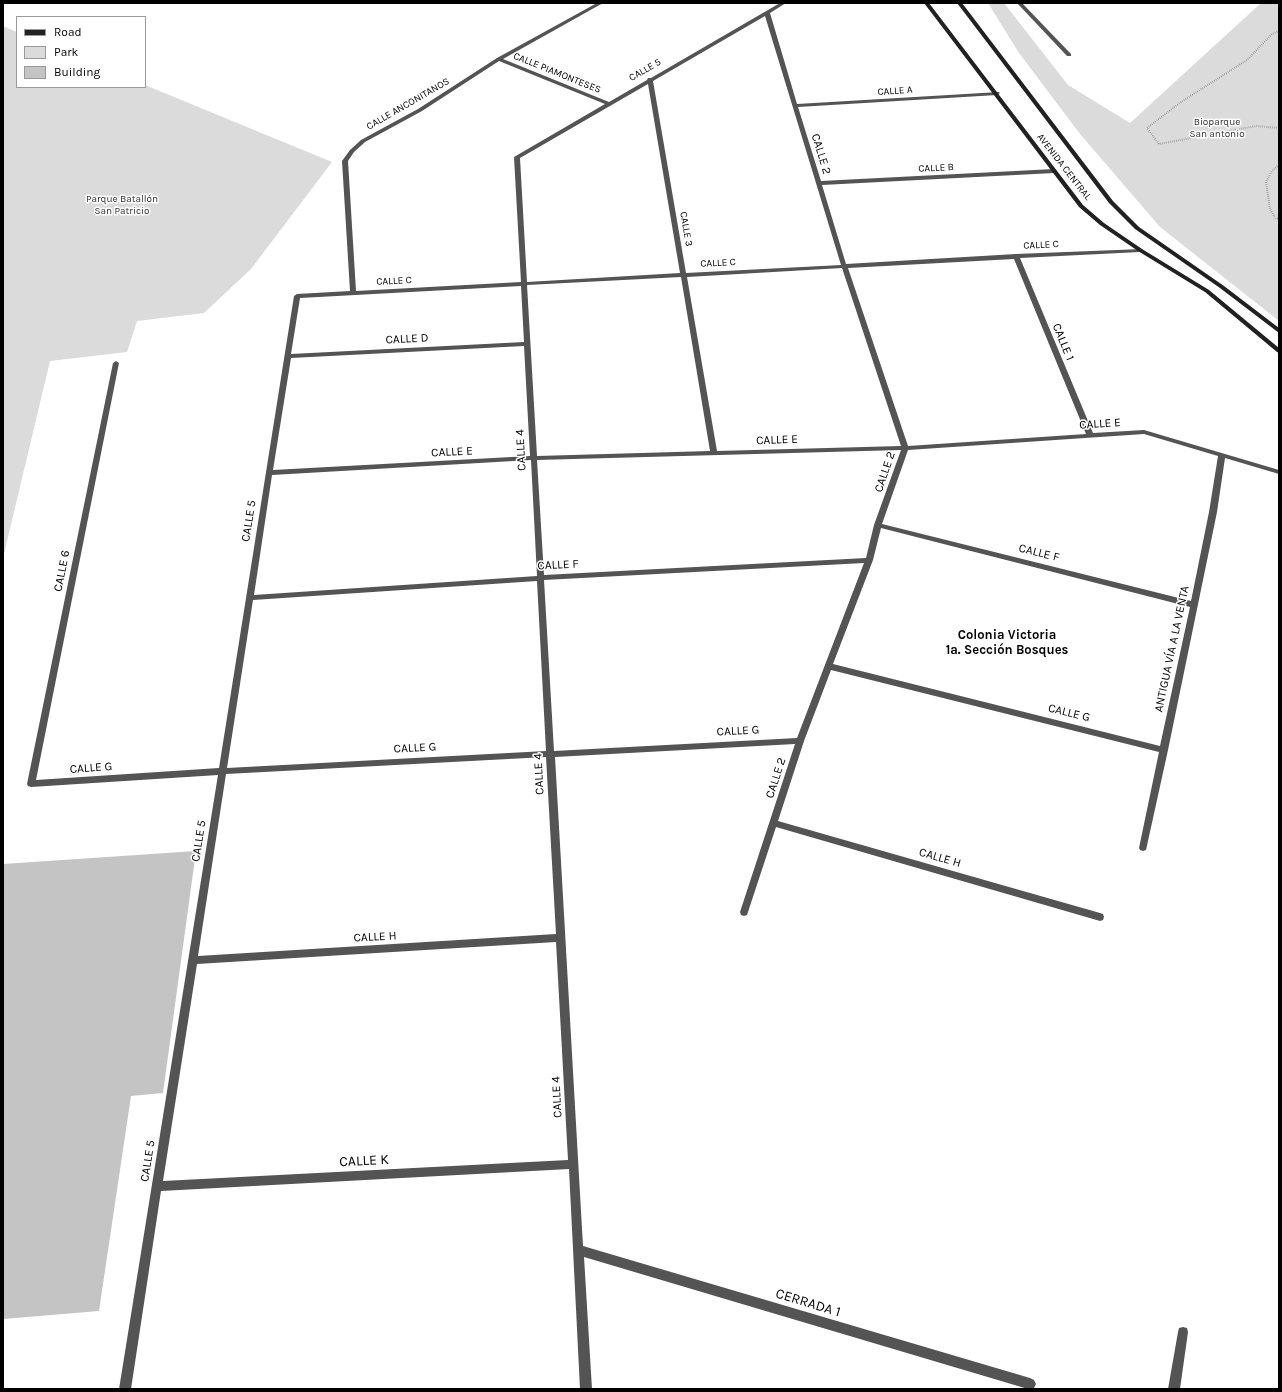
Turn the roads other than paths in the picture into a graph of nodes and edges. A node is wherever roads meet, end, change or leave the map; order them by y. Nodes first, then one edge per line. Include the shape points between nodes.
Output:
1 (601, 3) edge
2 (784, 3) edge
3 (926, 3) edge
4 (959, 3) edge
5 (1019, 3) edge
6 (767, 13) junction
7 (1069, 55) dead end
8 (499, 59) junction
9 (650, 79) junction
10 (997, 94) junction
11 (608, 103) junction
12 (795, 106) junction
13 (517, 157) joint
14 (1054, 171) junction
15 (818, 183) junction
16 (1140, 250) junction
17 (1016, 256) junction
18 (844, 266) junction
19 (684, 275) junction
20 (524, 284) junction
21 (353, 293) junction
22 (297, 296) joint
23 (1279, 331) edge
24 (527, 344) junction
25 (1279, 351) edge
26 (288, 356) junction
27 (116, 363) dead end
28 (1090, 435) junction
29 (905, 448) junction
30 (714, 453) junction
31 (1222, 455) junction
32 (533, 458) junction
33 (1279, 472) edge
34 (269, 473) junction
35 (878, 524) junction
36 (869, 560) junction
37 (540, 578) junction
38 (249, 598) junction
39 (1194, 605) junction
40 (828, 666) junction
41 (800, 740) junction
42 (1164, 750) junction
43 (550, 753) junction
44 (222, 770) junction
45 (31, 784) joint
46 (773, 823) junction
47 (1143, 848) dead end
48 (744, 912) dead end
49 (1100, 917) dead end
50 (560, 938) junction
51 (192, 960) junction
52 (573, 1164) junction
53 (157, 1186) junction
54 (578, 1250) junction
55 (1183, 1332) dead end
56 (1030, 1384) dead end
57 (125, 1389) edge
58 (586, 1389) edge
59 (1174, 1389) edge

1 - 8 street, CALLE ANCONITANOS
2 - 6 street, CALLE 5
3 - 10 street, AVENIDA CENTRAL
4 - 23 street, AVENIDA CENTRAL via 1111,202 1138,228
5 - 7 street
6 - 9 street, CALLE 5
6 - 12 street, CALLE 2
8 - 11 street, CALLE PIAMONTESES
8 - 21 street, CALLE ANCONITANOS via 420,110 363,141 345,162
9 - 11 street, CALLE 5
9 - 19 street, CALLE 3
10 - 12 street, CALLE A
10 - 14 street, AVENIDA CENTRAL
11 - 13 street, CALLE 5
12 - 15 street, CALLE 2
13 - 20 street, CALLE 4
14 - 15 street, CALLE B
14 - 16 street, AVENIDA CENTRAL via 1081,206
15 - 18 street, CALLE 2
16 - 17 street, CALLE C
16 - 25 street, AVENIDA CENTRAL via 1207,292
17 - 18 street, CALLE C
17 - 28 street, CALLE 1
18 - 19 street, CALLE C
18 - 29 street, CALLE 2
19 - 20 street, CALLE C
19 - 30 street, CALLE 3
20 - 21 street, CALLE C
20 - 24 street, CALLE 4
21 - 22 street, CALLE C
22 - 26 street, CALLE 5
24 - 26 street, CALLE D
24 - 32 street, CALLE 4
26 - 34 street, CALLE 5
27 - 45 street, CALLE 6
28 - 29 street, CALLE E
28 - 31 street, CALLE E via 1144,432
29 - 30 street, CALLE E
29 - 35 street, CALLE 2
30 - 32 street, CALLE E
31 - 33 street, CALLE E
31 - 39 street, ANTIGUA VÍA A LA VENTA
32 - 34 street, CALLE E
32 - 37 street, CALLE 4
34 - 38 street, CALLE 5
35 - 36 street, CALLE 2
35 - 39 street, CALLE F
36 - 37 street, CALLE F
36 - 40 street, CALLE 2
37 - 38 street, CALLE F
37 - 43 street, CALLE 4
38 - 44 street, CALLE 5
39 - 42 street, ANTIGUA VÍA A LA VENTA
40 - 41 street, CALLE 2
40 - 42 street, CALLE G
41 - 43 street, CALLE G
41 - 46 street, CALLE 2
42 - 47 street, ANTIGUA VÍA A LA VENTA
43 - 44 street, CALLE G
43 - 50 street, CALLE 4
44 - 45 street, CALLE G
44 - 51 street, CALLE 5
46 - 48 street, CALLE 2
46 - 49 street, CALLE H
50 - 51 street, CALLE H
50 - 52 street, CALLE 4
51 - 53 street, CALLE 5
52 - 53 street, CALLE K
52 - 54 street, CALLE 4
53 - 57 street, CALLE 5
54 - 56 street, CERRADA 1
54 - 58 street, CALLE 4
55 - 59 street

